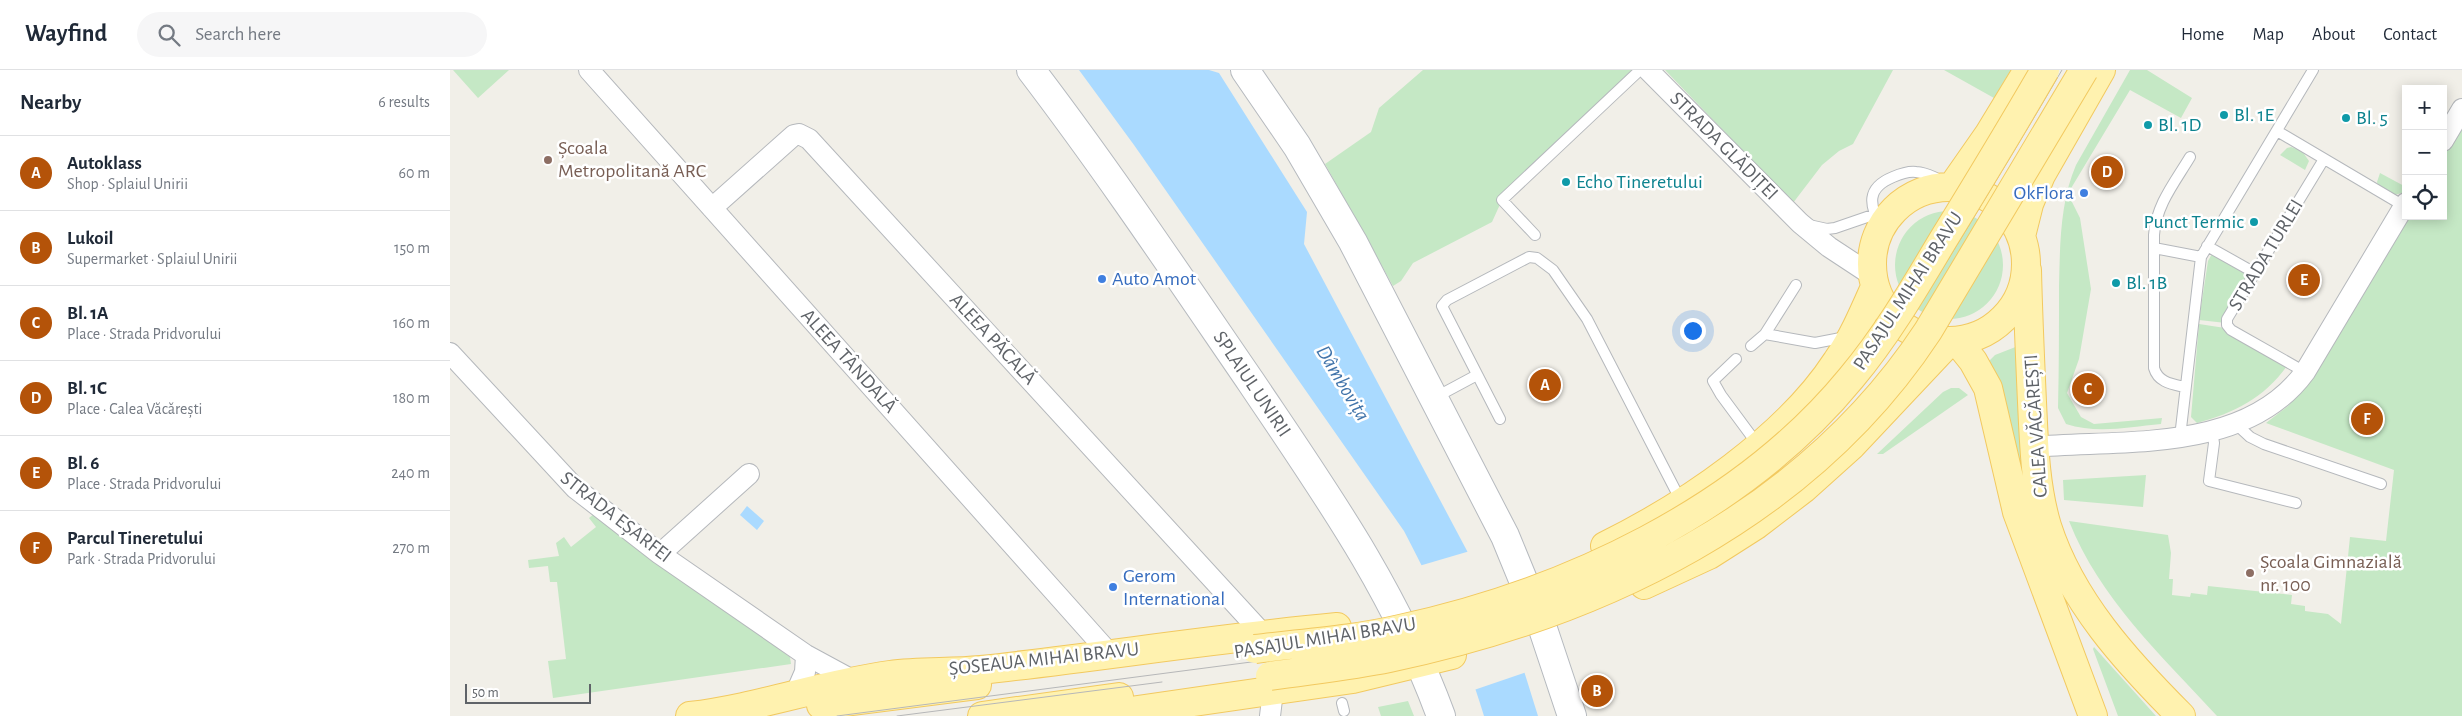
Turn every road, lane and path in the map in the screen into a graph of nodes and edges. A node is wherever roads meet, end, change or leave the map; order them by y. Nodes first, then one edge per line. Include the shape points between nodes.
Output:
1 (589, 70) edge
2 (1031, 70) edge
3 (1245, 70) edge
4 (1640, 70) edge
5 (1648, 70) edge
6 (2028, 70) edge
7 (2045, 70) edge
8 (2084, 70) edge
9 (2100, 70) edge
10 (2313, 70) edge
11 (2462, 109) edge
12 (2276, 131) junction
13 (2447, 134) edge
14 (2190, 157) dead end
15 (2324, 159) junction
16 (1952, 187) junction
17 (2402, 202) edge
18 (712, 208) junction
19 (2402, 209) edge
20 (1884, 215) junction
21 (1800, 223) junction
22 (1535, 235) dead end
23 (2021, 236) junction
24 (2208, 246) junction
25 (2154, 248) junction
26 (2202, 257) junction
27 (2027, 270) junction
28 (2255, 274) junction
29 (1874, 281) junction
30 (1796, 285) dead end
31 (1765, 334) junction
32 (1852, 335) junction
33 (1954, 341) junction
34 (1751, 346) dead end
35 (450, 353) edge
36 (1736, 359) dead end
37 (2305, 372) junction
38 (1476, 375) junction
39 (2184, 387) junction
40 (1435, 398) junction
41 (1500, 419) dead end
42 (2236, 424) junction
43 (2212, 431) junction
44 (2180, 438) junction
45 (1758, 446) junction
46 (2034, 446) junction
47 (749, 474) dead end
48 (2382, 484) dead end
49 (1682, 502) junction
50 (2296, 503) dead end
51 (660, 554) junction
52 (1525, 580) junction
53 (1412, 613) junction
54 (1542, 626) junction
55 (1262, 633) junction
56 (1109, 653) junction
57 (806, 655) junction
58 (1432, 661) junction
59 (854, 682) junction
60 (795, 695) junction
61 (1272, 703) edge
62 (725, 712) junction
63 (690, 716) edge
64 (982, 716) edge
65 (1096, 716) edge
66 (1441, 716) edge
67 (1572, 716) edge
68 (2093, 716) edge
69 (2182, 716) edge

1 - 18 street, ALEEA TÂNDALĂ
2 - 53 main road, SPLAIUL UNIRII via 1108,174 1304,460 1365,555
3 - 40 main road via 1324,192
4 - 22 lane via 1502,200
5 - 21 street, STRADA GLĂDIȚEI
6 - 16 main road
7 - 62 main road, PASAJUL MIHAI BRAVU, bridge via 1898,314 1850,380 1803,430 1726,492 1666,529 1584,569 1519,595 1402,629 880,698
8 - 64 main road, PASAJUL MIHAI BRAVU, bridge via 1928,331 1892,380 1807,468 1722,531 1595,594 1520,622 1436,646 1364,662
9 - 23 main road via 2036,184
10 - 12 lane
11 - 13 street
12 - 15 lane
12 - 24 lane
14 - 25 lane via 2155,220
15 - 17 lane
15 - 28 lane, STRADA TURLEI
16 - 20 main road via 1919,193
16 - 23 main road via 1977,192 1995,202 2006,212
18 - 55 street, ALEEA PĂCALĂ via 794,135 804,135
18 - 56 street, ALEEA TÂNDALĂ
19 - 37 street
20 - 21 lane via 1827,229
20 - 29 main road via 1872,259
21 - 29 street, STRADA GLĂDIȚEI
23 - 27 main road
24 - 26 lane
24 - 28 lane
25 - 26 lane
25 - 39 lane via 2154,368 2162,380
26 - 39 lane
27 - 33 main road via 2021,295 2005,318 1982,334
27 - 46 main road, CALEA VĂCĂREȘTI
28 - 37 lane, STRADA TURLEI via 2227,325 2230,330
29 - 32 main road
29 - 33 main road via 1888,311 1906,328 1929,339
30 - 31 lane
31 - 32 lane via 1816,343
31 - 34 lane
32 - 45 main road via 1834,367 1811,395
33 - 54 main road via 1852,445 1803,490 1756,525 1692,564
33 - 68 main road, CALEA VĂCĂREȘTI via 1973,361 1988,388 2016,512
35 - 51 street, STRADA EȘARFEI via 559,473
36 - 45 lane via 1713,381
37 - 42 street via 2264,409
38 - 40 lane
38 - 41 lane
38 - 49 lane via 1443,308 1444,303 1528,258 1537,258 1553,270 1587,318
39 - 44 lane
40 - 52 main road
42 - 43 street
42 - 48 lane via 2264,444
43 - 44 street
43 - 50 lane via 2214,443 2209,481
44 - 46 street
45 - 49 main road
46 - 69 main road, CALEA VĂCĂREȘTI via 2042,506 2063,564 2114,644
47 - 51 street
49 - 52 main road via 1631,534
51 - 57 street, STRADA EȘARFEI
52 - 53 main road, ȘOSEAUA MIHAI BRAVU
52 - 54 main road
53 - 55 main road, ȘOSEAUA MIHAI BRAVU via 1341,626
53 - 58 main road, SPLAIUL UNIRII
54 - 58 main road
54 - 67 main road
55 - 56 main road, ȘOSEAUA MIHAI BRAVU
56 - 59 main road, ȘOSEAUA MIHAI BRAVU via 980,670 917,672
57 - 59 street, STRADA EȘARFEI
57 - 60 street via 805,672
58 - 61 main road via 1353,679
58 - 66 main road, SPLAIUL UNIRII
59 - 60 main road, ȘOSEAUA MIHAI BRAVU
60 - 62 main road, ȘOSEAUA MIHAI BRAVU
61 - 65 main road
62 - 63 main road, ȘOSEAUA MIHAI BRAVU

